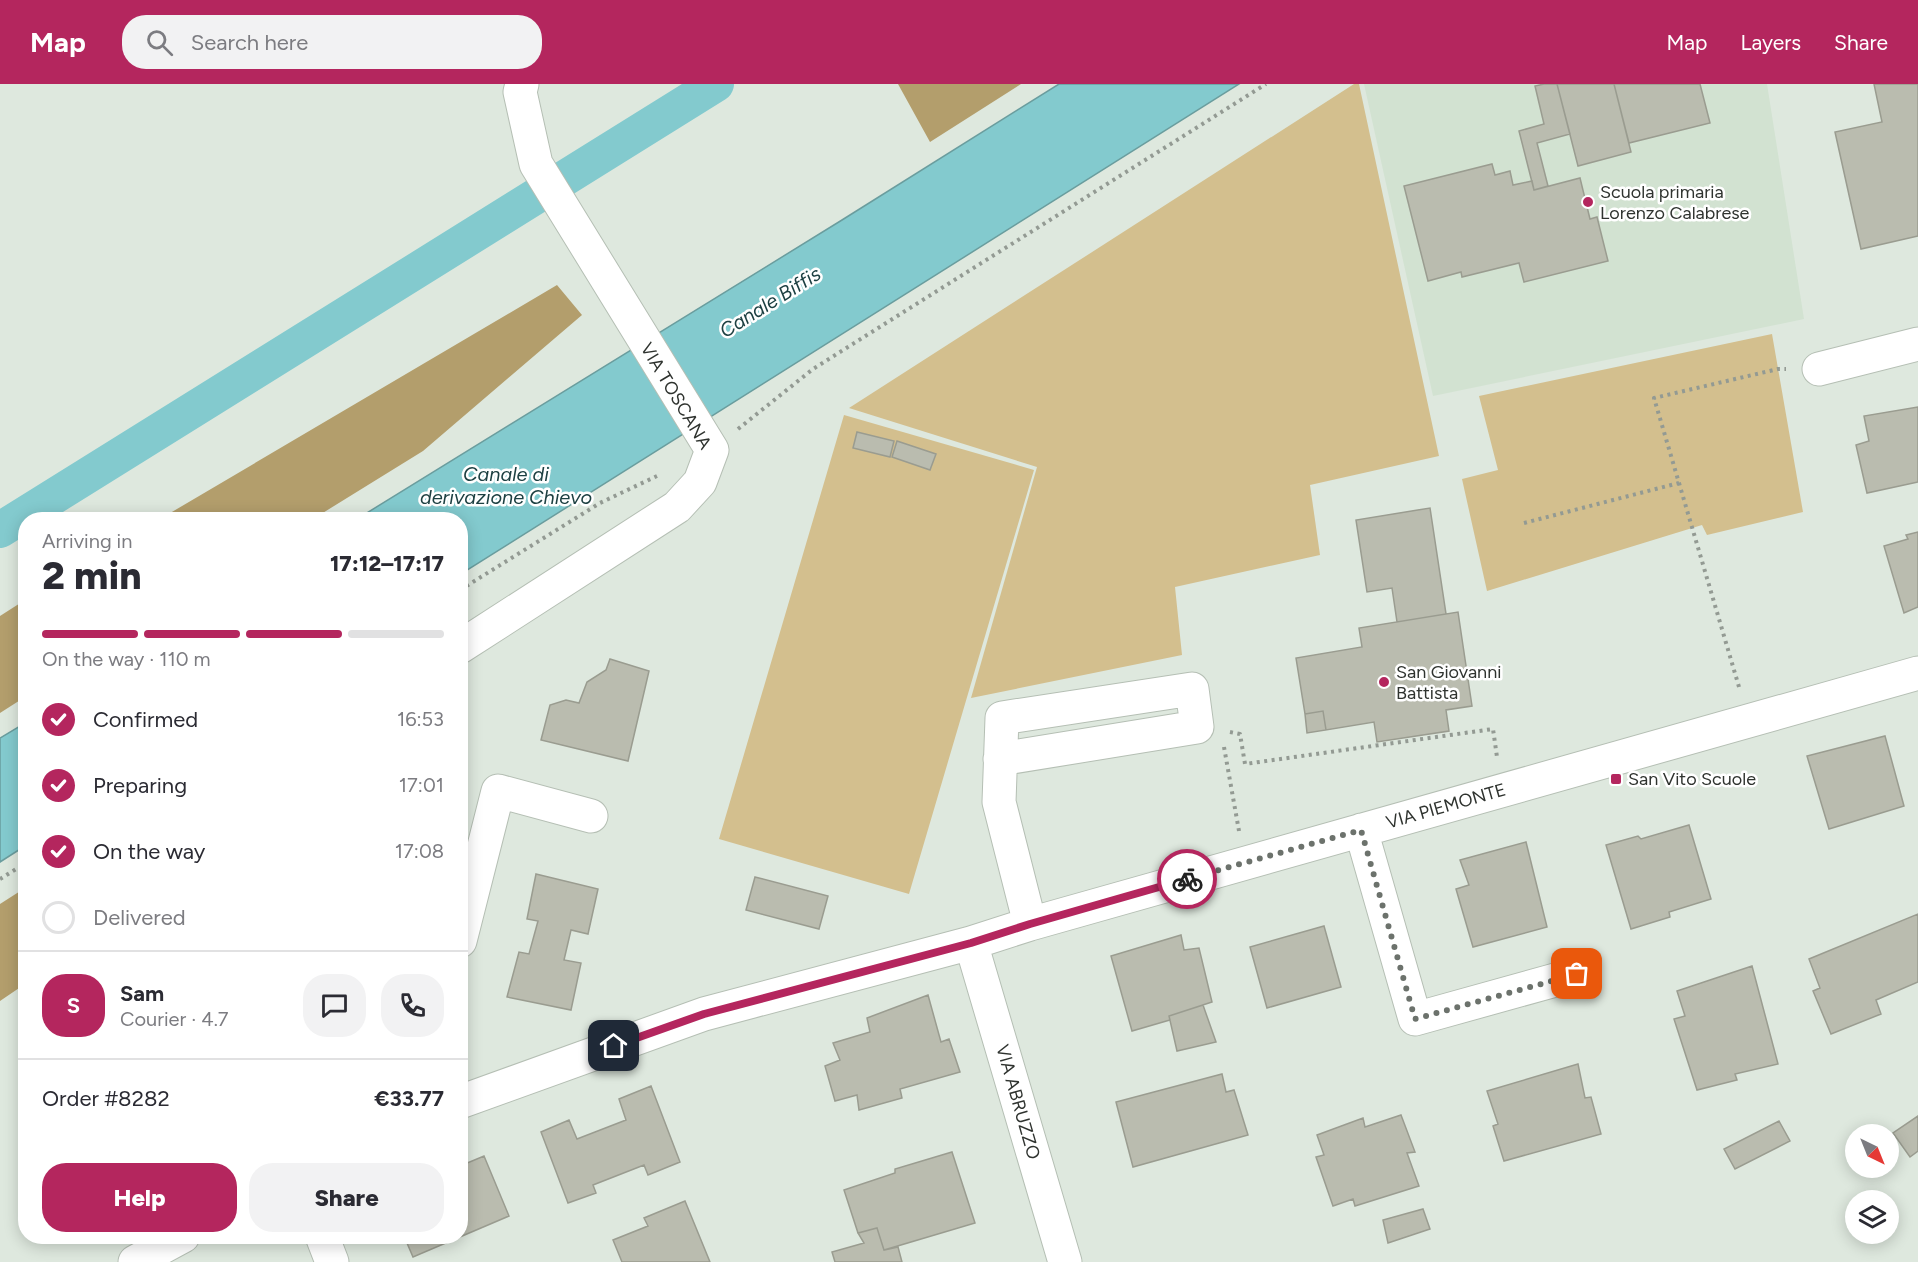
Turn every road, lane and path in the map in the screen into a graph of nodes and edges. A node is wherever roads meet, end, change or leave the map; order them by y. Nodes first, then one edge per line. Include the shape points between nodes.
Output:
1 (522, 84) edge
2 (1266, 84) edge
3 (1918, 344) edge
4 (1819, 369) joint
5 (712, 450) junction
6 (659, 475) dead end
7 (1679, 483) junction
8 (1524, 523) dead end
9 (468, 585) edge
10 (468, 642) edge
11 (1918, 673) edge
12 (1740, 692) dead end
13 (1209, 729) junction
14 (1499, 766) dead end
15 (591, 816) dead end
16 (1361, 830) junction
17 (1241, 842) dead end
18 (18, 868) edge
19 (0, 879) edge
20 (468, 909) edge
21 (1030, 924) junction
22 (971, 943) junction
23 (1577, 974) dead end
24 (468, 1099) edge
25 (168, 1244) edge
26 (324, 1244) edge
27 (135, 1262) edge
28 (332, 1262) edge
29 (1065, 1262) edge

1 - 5 street, VIA TOSCANA via 520,92 536,164
2 - 5 path via 813,369
3 - 4 street
4 - 7 path via 1778,369 1654,398
5 - 10 street, VIA TOSCANA via 700,482 677,507
6 - 9 path via 600,503
7 - 8 path
7 - 12 path
11 - 16 street, VIA PIEMONTE
13 - 14 path via 1240,734 1245,764 1493,729
13 - 17 path
13 - 21 street via 1192,690 1002,718 999,802
15 - 20 street via 498,791
16 - 21 street, VIA PIEMONTE
16 - 23 street via 1415,1019
18 - 19 path
21 - 22 street, VIA PIEMONTE
22 - 24 street, VIA PIEMONTE via 704,1014
22 - 29 street, VIA ABRUZZO
25 - 27 street
26 - 28 street

